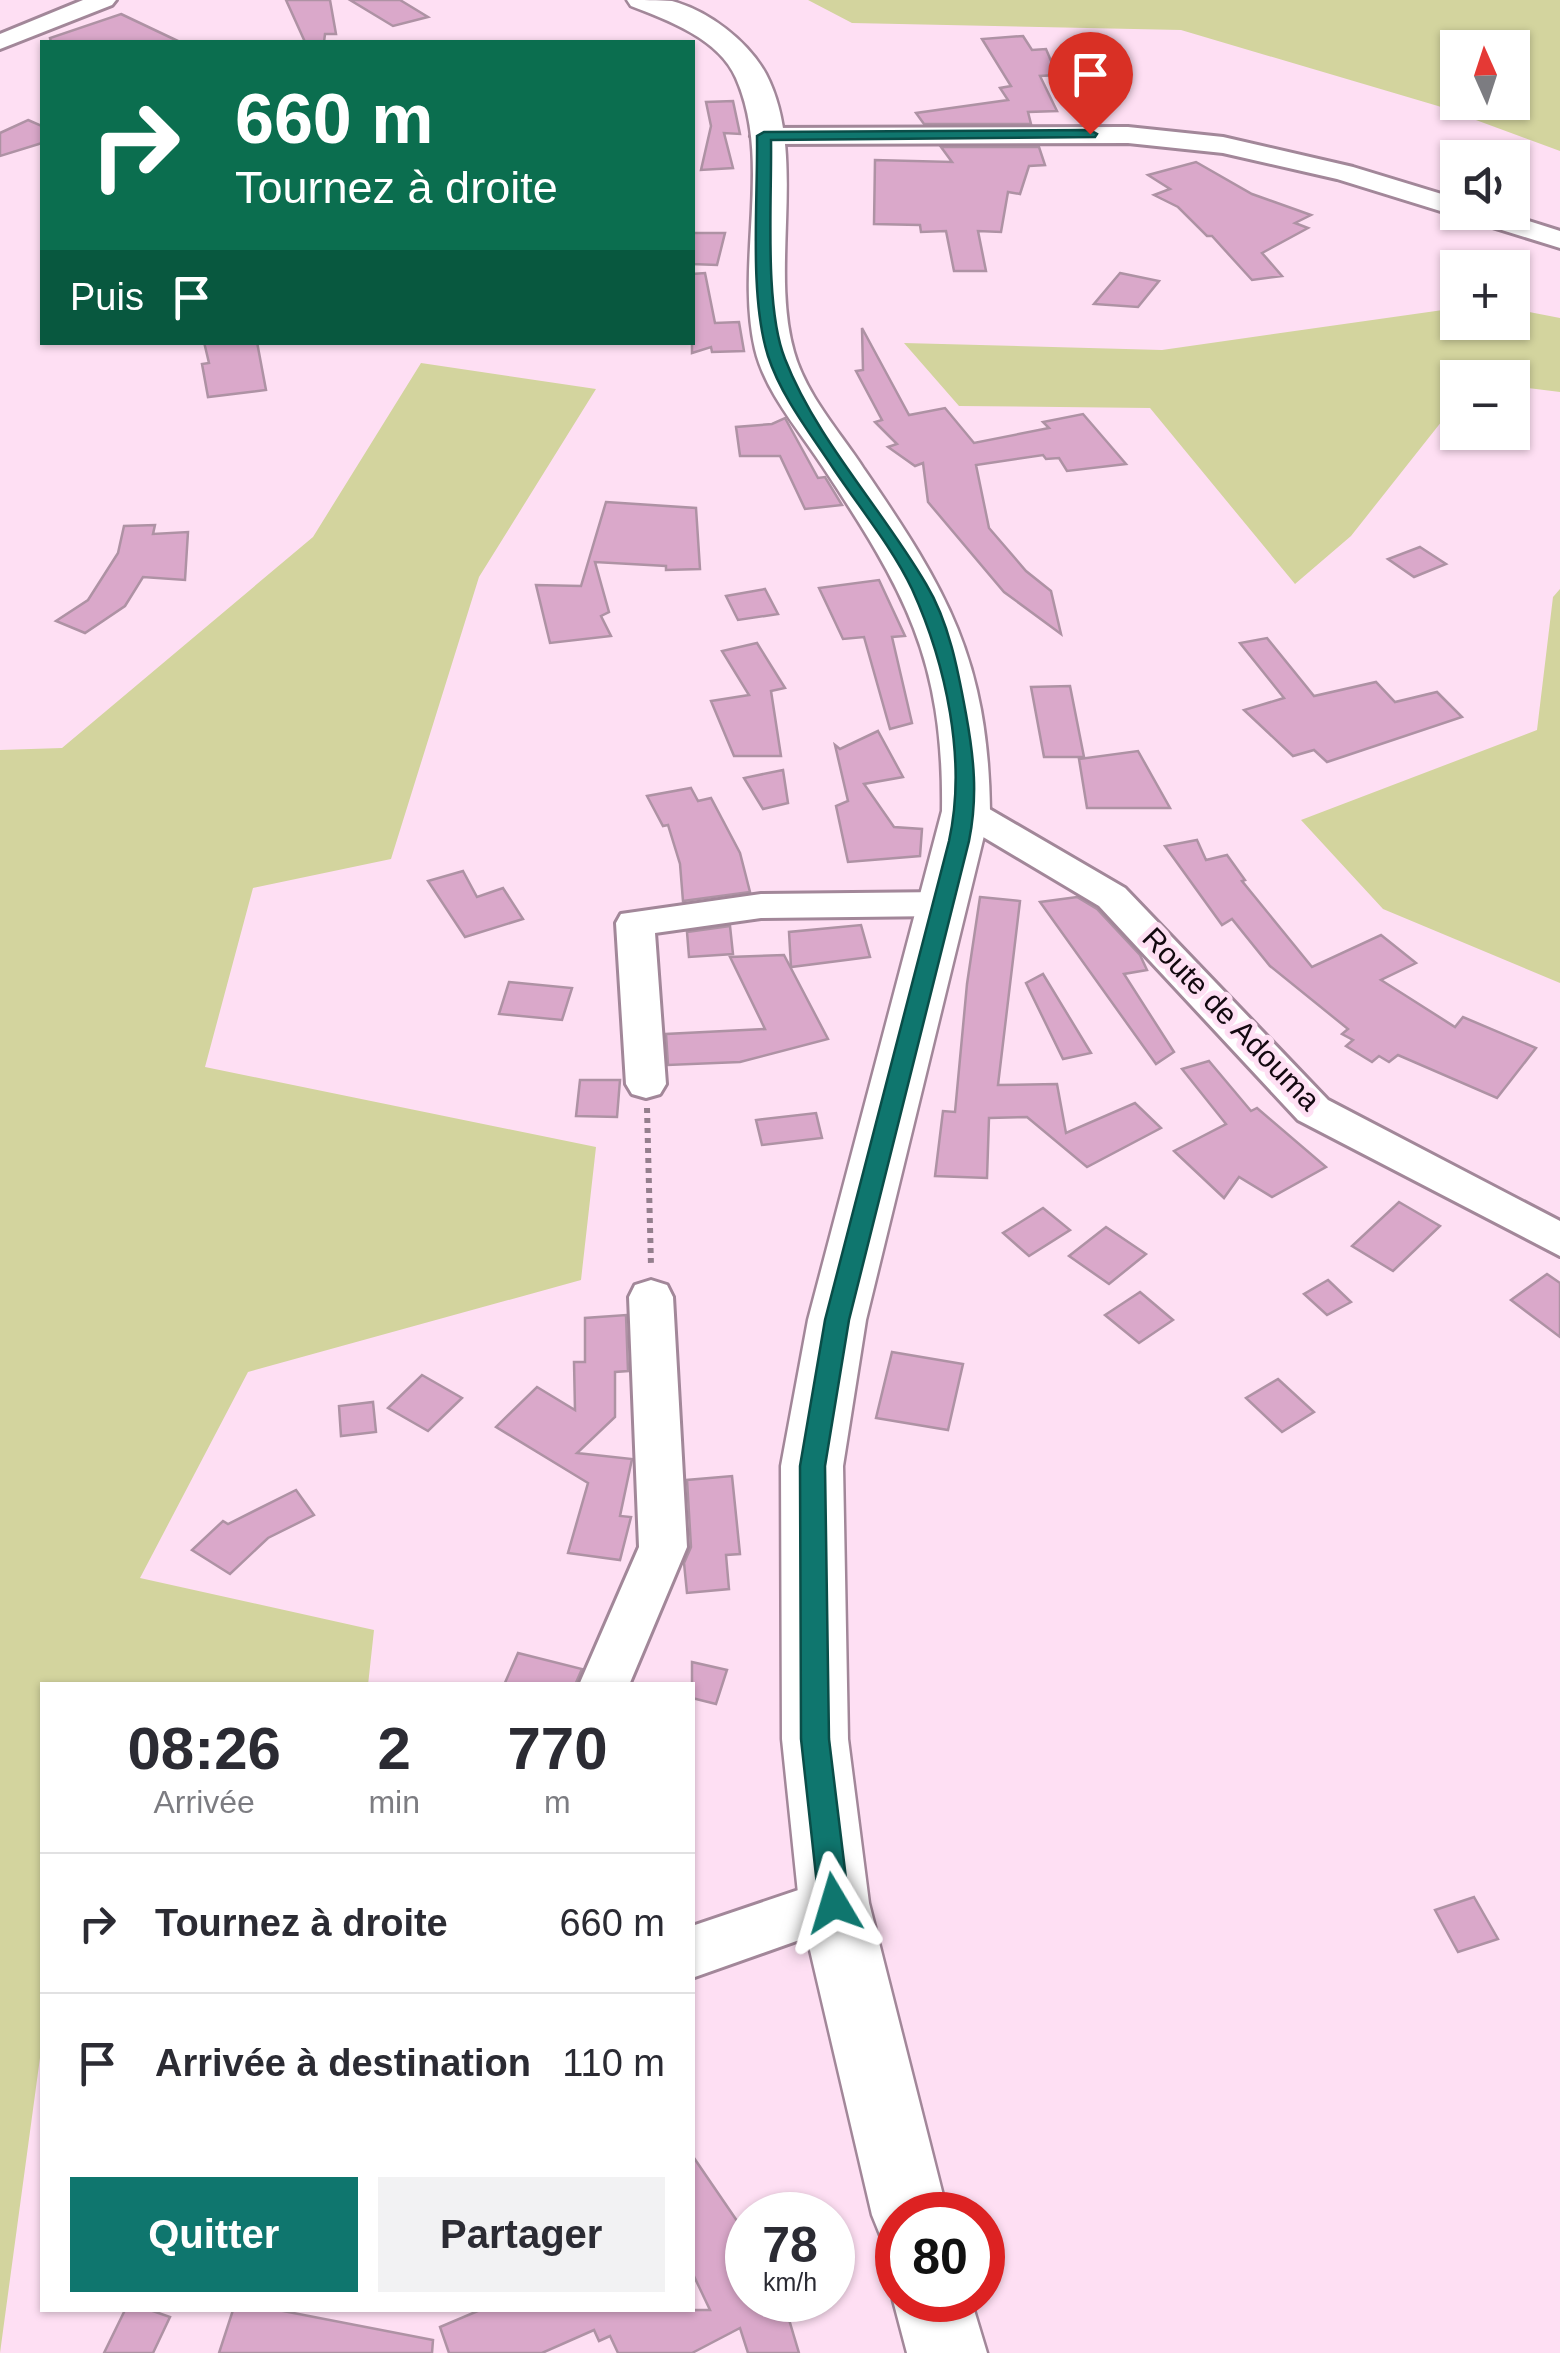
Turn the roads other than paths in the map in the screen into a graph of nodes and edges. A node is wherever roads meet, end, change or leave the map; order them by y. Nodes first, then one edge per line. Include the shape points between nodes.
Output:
1 (104, 0) edge
2 (642, 0) edge
3 (0, 42) edge
4 (764, 136) junction
5 (1440, 202) edge
6 (1528, 230) edge
7 (1560, 240) edge
8 (966, 811) junction
9 (944, 904) junction
10 (646, 1084) road end
11 (1560, 1240) edge
12 (652, 1297) road end
13 (605, 1682) edge
14 (834, 1903) junction
15 (695, 1951) edge
16 (904, 2192) edge
17 (938, 2322) edge
18 (946, 2353) edge

1 - 3 street
2 - 4 highway via 700,26 736,53 758,93
4 - 5 street via 1128,134 1237,148
4 - 8 highway via 767,318 776,358 902,556 936,625 963,736
6 - 7 street
8 - 9 highway
8 - 11 street, Route de Adouma via 1112,897 1314,1110
9 - 10 street via 761,906 635,923
9 - 14 highway via 837,1320 812,1466 815,1739
12 - 13 street via 663,1547
14 - 15 street
14 - 16 highway
17 - 18 highway

